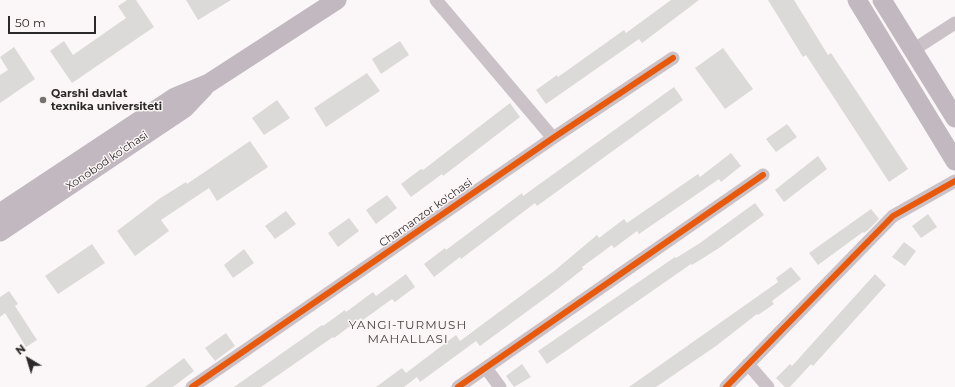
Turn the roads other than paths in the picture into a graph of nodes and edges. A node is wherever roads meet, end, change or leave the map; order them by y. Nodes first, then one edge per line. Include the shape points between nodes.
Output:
1 (337, 0) edge
2 (436, 0) edge
3 (857, 0) edge
4 (882, 0) edge
5 (955, 23) edge
6 (913, 50) junction
7 (673, 58) dead end
8 (210, 83) junction
9 (955, 118) edge
10 (553, 138) junction
11 (955, 161) edge
12 (763, 175) dead end
13 (955, 180) edge
14 (0, 213) edge
15 (0, 232) edge
16 (748, 364) junction
17 (486, 368) junction
18 (192, 387) edge
19 (458, 387) edge
20 (500, 387) edge
21 (726, 387) edge
22 (768, 387) edge

1 - 8 main road, Xonobod ko'chasi
2 - 10 street
3 - 11 main road
4 - 6 main road
5 - 6 street
6 - 9 main road
7 - 10 street, Chamanzor ko'chasi
8 - 14 main road, Xonobod ko'chasi via 175,97
8 - 15 main road, Xonobod ko'chasi via 185,108
10 - 18 street, Chamanzor ko'chasi
12 - 17 street
13 - 16 street via 893,216
16 - 21 street
16 - 22 street
17 - 19 street
17 - 20 street

